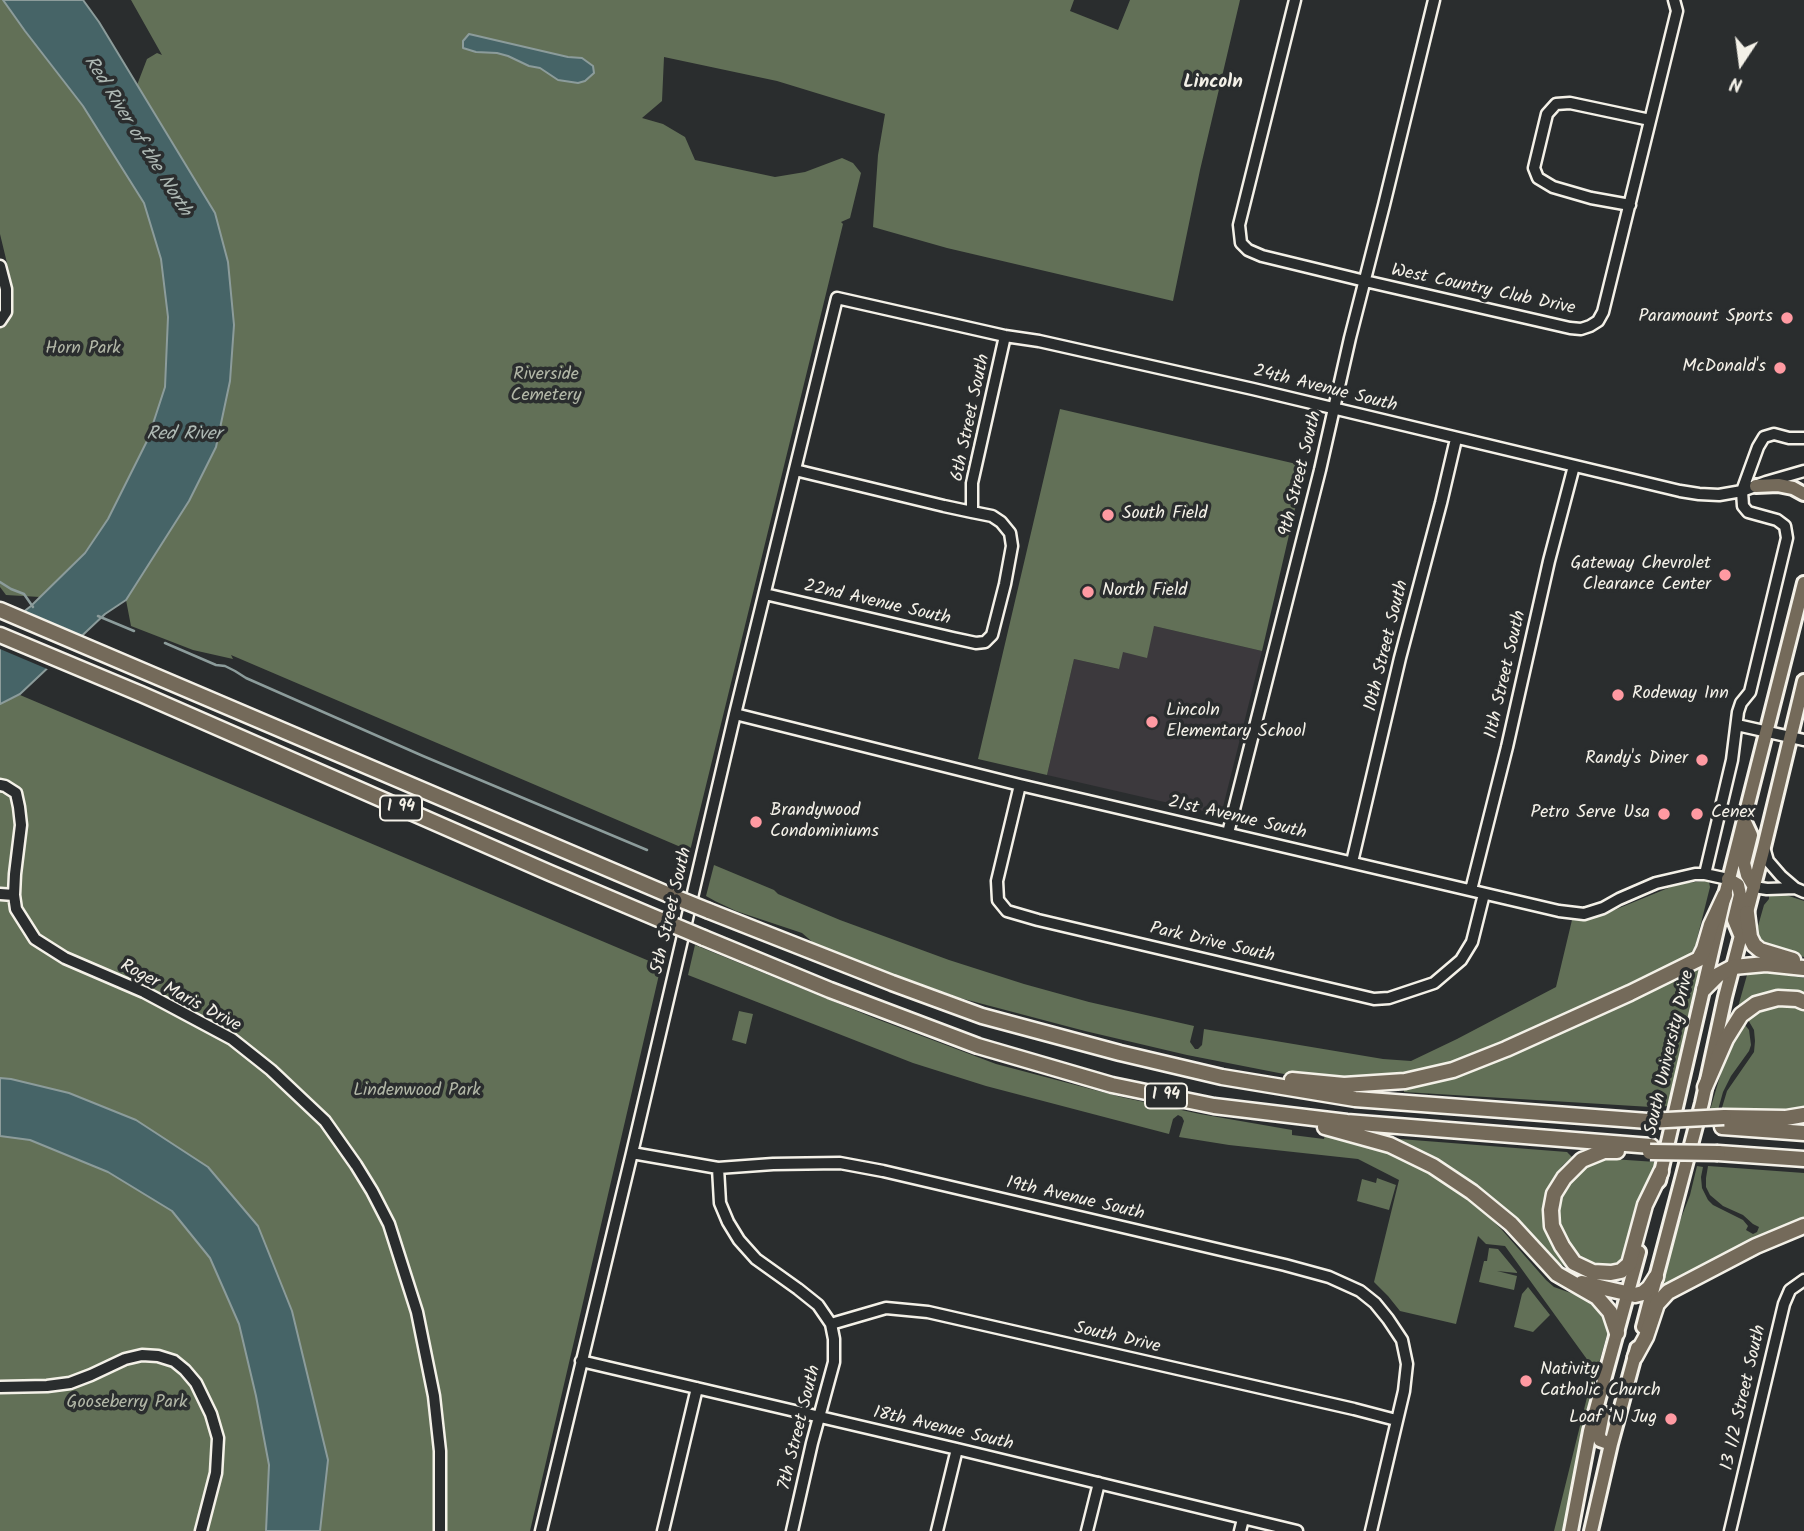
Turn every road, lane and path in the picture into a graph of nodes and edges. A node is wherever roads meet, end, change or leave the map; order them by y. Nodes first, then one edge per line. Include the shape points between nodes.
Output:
1 (1294, 0) edge
2 (1434, 0) edge
3 (1674, 0) edge
4 (1650, 120) junction
5 (1630, 205) junction
6 (0, 266) edge
7 (1365, 281) junction
8 (837, 298) joint
9 (0, 321) edge
10 (1005, 336) junction
11 (1334, 408) junction
12 (1804, 438) edge
13 (1456, 439) junction
14 (1574, 466) junction
15 (795, 470) junction
16 (1804, 471) edge
17 (1756, 486) junction
18 (1742, 491) junction
19 (1804, 494) edge
20 (972, 512) junction
21 (1804, 583) edge
22 (765, 594) junction
23 (0, 610) edge
24 (0, 635) edge
25 (1804, 681) edge
26 (735, 714) junction
27 (1737, 725) junction
28 (1767, 732) junction
29 (1790, 737) junction
30 (1804, 740) edge
31 (0, 785) edge
32 (1020, 785) junction
33 (1744, 820) junction
34 (1228, 833) junction
35 (1764, 847) junction
36 (1352, 862) junction
37 (1705, 874) junction
38 (1728, 879) junction
39 (1754, 887) junction
40 (1471, 890) junction
41 (1799, 890) edge
42 (0, 894) edge
43 (1484, 894) junction
44 (14, 895) junction
45 (1725, 895) junction
46 (1747, 913) junction
47 (1741, 937) junction
48 (1804, 966) edge
49 (1733, 967) junction
50 (1703, 989) junction
51 (1804, 1002) edge
52 (1184, 1068) junction
53 (1705, 1087) junction
54 (1280, 1114) junction
55 (1804, 1115) edge
56 (1723, 1122) junction
57 (1804, 1133) edge
58 (1651, 1149) junction
59 (632, 1153) junction
60 (1804, 1159) edge
61 (718, 1168) junction
62 (1661, 1172) junction
63 (1804, 1226) edge
64 (1656, 1278) junction
65 (1804, 1280) edge
66 (1570, 1281) junction
67 (1627, 1293) junction
68 (831, 1324) junction
69 (1617, 1333) junction
70 (1635, 1357) junction
71 (582, 1361) junction
72 (0, 1387) edge
73 (697, 1388) junction
74 (819, 1417) junction
75 (1396, 1420) junction
76 (1611, 1444) junction
77 (957, 1449) junction
78 (1099, 1483) junction
79 (1243, 1518) junction
80 (201, 1531) edge
81 (440, 1531) edge
82 (541, 1531) edge
83 (663, 1531) edge
84 (792, 1531) edge
85 (937, 1531) edge
86 (1087, 1531) edge
87 (1240, 1531) edge
88 (1297, 1531) edge
89 (1371, 1531) edge
90 (1571, 1531) edge
91 (1591, 1531) edge
92 (1730, 1531) edge

1 - 7 street via 1240,225 1241,243 1255,254
2 - 7 street, 9th Street South
3 - 4 street, West Country Club Drive via 1677,11
4 - 5 street, West Country Club Drive
4 - 5 street via 1556,104 1547,114 1534,167 1538,178 1553,187
5 - 7 street, West Country Club Drive via 1603,312 1598,321 1581,329
6 - 9 street via 6,312
7 - 11 street, 9th Street South
8 - 10 street, 24th Avenue South
8 - 15 street, 5th Street South
10 - 11 street, 24th Avenue South
10 - 20 street, 6th Street South via 972,483
11 - 13 street, 24th Avenue South
11 - 34 street, 9th Street South
12 - 18 street via 1764,437
13 - 14 street, 24th Avenue South
13 - 36 street, 10th Street South
14 - 18 street, 24th Avenue South via 1699,494
14 - 40 street, 11th Street South
15 - 20 street
15 - 22 street, 5th Street South
16 - 17 street, 24th Avenue South
17 - 18 street, 24th Avenue South
17 - 19 main road via 1786,486
18 - 27 street via 1748,512 1777,520 1785,526 1787,538 1750,692 1741,703
20 - 22 street, 22nd Avenue South via 1001,522 1010,533 1012,546 992,635 985,642
21 - 28 main road, South University Drive
22 - 26 street, 5th Street South
23 - 52 highway, I 94, bridge via 667,894 892,983 982,1016
24 - 54 highway, I 94, bridge via 661,920 978,1046 1112,1085
25 - 29 main road
26 - 32 street, 21st Avenue South
26 - 59 street, 5th Street South
27 - 28 street
27 - 37 street
28 - 29 street
28 - 33 main road, South University Drive
29 - 30 street
29 - 35 main road
31 - 44 street, Roger Maris Drive via 16,793 19,807
32 - 34 street, 21st Avenue South
32 - 43 street, Park Drive South via 997,881 998,900 1007,911 1374,999 1434,983 1461,960 1472,942
33 - 38 main road, South University Drive
33 - 39 main road via 1751,835 1744,863
34 - 36 street, 21st Avenue South
35 - 39 main road
35 - 41 street via 1781,876
36 - 40 street, 21st Avenue South
37 - 38 street, 21st Avenue South
37 - 43 street, 21st Avenue South via 1656,883 1584,914
38 - 45 main road, South University Drive
38 - 47 main road via 1738,885 1734,920
39 - 41 street
39 - 46 main road
40 - 43 street, 21st Avenue South
42 - 44 street
44 - 81 street, Roger Maris Drive via 16,909 35,939 65,958 194,1018 271,1070 325,1121 356,1166 389,1224 417,1312 438,1423
45 - 50 main road, South University Drive
45 - 52 highway via 1699,959 1453,1070 1405,1081 1344,1085
46 - 47 main road
46 - 48 highway via 1754,944
47 - 49 main road
48 - 49 highway
49 - 50 highway
49 - 53 main road
50 - 62 main road, South University Drive
51 - 53 highway via 1778,998 1756,1004 1741,1015
52 - 56 highway, I 94, bridge via 1355,1099 1648,1121
53 - 64 main road
54 - 58 highway, I 94
54 - 66 highway via 1390,1145 1433,1166 1501,1216 1557,1274
55 - 56 highway
56 - 57 highway, I 94
58 - 60 highway, I 94, bridge
58 - 62 highway via 1604,1151 1582,1160 1564,1178 1554,1194 1552,1226 1574,1263 1593,1272 1611,1273 1629,1264
59 - 61 street, 19th Avenue South
59 - 71 street, 5th Street South
61 - 68 street via 720,1203 740,1240 756,1259 817,1305
61 - 75 street, 19th Avenue South via 840,1163 1329,1277 1375,1303 1402,1340 1407,1364
62 - 67 main road, South University Drive
63 - 70 highway via 1668,1292 1657,1304
64 - 67 highway via 1643,1293
64 - 70 main road
65 - 92 street, 13 1/2 Street South via 1790,1290 1784,1304
66 - 67 highway
66 - 69 highway via 1610,1311
67 - 69 main road, South University Drive
68 - 74 street, 7th Street South via 834,1362
68 - 75 street, South Drive via 886,1308 928,1312
69 - 76 main road via 1599,1434 1600,1440
69 - 90 main road, South University Drive via 1590,1431
70 - 76 main road
71 - 73 street, 18th Avenue South
71 - 82 street, 5th Street South
72 - 80 street via 69,1383 142,1355 174,1361 196,1383 218,1438 216,1472
73 - 74 street, 18th Avenue South
73 - 83 street
74 - 77 street, 18th Avenue South
74 - 84 street, 7th Street South
75 - 89 street
76 - 91 main road
77 - 78 street, 18th Avenue South
77 - 85 street
78 - 79 street, 18th Avenue South
78 - 86 street
79 - 87 street
79 - 88 street, 18th Avenue South

